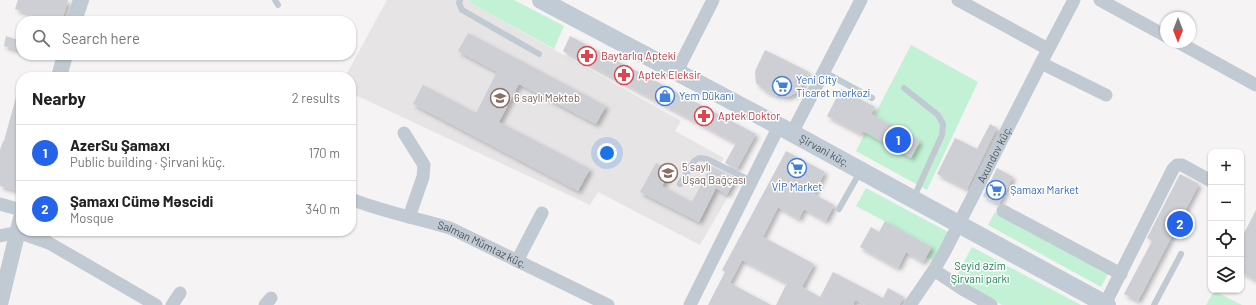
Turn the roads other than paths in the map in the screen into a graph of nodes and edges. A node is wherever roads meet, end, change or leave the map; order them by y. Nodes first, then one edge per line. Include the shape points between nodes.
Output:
1 (81, 0) edge
2 (460, 0) edge
3 (713, 0) edge
4 (861, 0) edge
5 (1074, 0) edge
6 (1100, 0) edge
7 (964, 1) edge
8 (551, 2) edge
9 (76, 16) edge
10 (1160, 33) edge
11 (1189, 48) edge
12 (1048, 49) junction
13 (540, 54) dead end
14 (64, 60) edge
15 (1041, 63) junction
16 (677, 71) junction
17 (60, 72) edge
18 (824, 72) junction
19 (1256, 85) edge
20 (904, 88) dead end
21 (1106, 95) dead end
22 (872, 98) dead end
23 (785, 129) junction
24 (404, 133) dead end
25 (861, 170) junction
26 (1208, 179) edge
27 (751, 181) junction
28 (680, 184) dead end
29 (913, 199) junction
30 (356, 201) edge
31 (0, 204) edge
32 (16, 209) edge
33 (839, 209) dead end
34 (1003, 211) dead end
35 (542, 213) dead end
36 (409, 217) junction
37 (960, 224) junction
38 (16, 227) edge
39 (0, 236) edge
40 (16, 236) edge
41 (36, 236) edge
42 (1181, 254) dead end
43 (517, 261) junction
44 (934, 270) junction
45 (1121, 274) junction
46 (180, 293) dead end
47 (0, 304) edge
48 (156, 305) edge
49 (172, 305) edge
50 (608, 305) edge
51 (690, 305) edge
52 (910, 305) edge
53 (991, 305) edge
54 (1106, 305) edge
55 (1154, 305) edge

1 - 9 street
2 - 13 lane via 462,10
3 - 16 street
4 - 18 street
5 - 12 street, Axundov küç.
6 - 10 street
7 - 12 street
8 - 16 main road, Şirvani küç.
11 - 19 street
12 - 15 street, Axundov küç.
14 - 17 street
15 - 21 street
15 - 37 street, Axundov küç.
16 - 23 main road, Şirvani küç.
18 - 22 lane
18 - 23 street
20 - 29 lane via 938,115 943,124 942,135
23 - 25 main road, Şirvani küç.
23 - 27 street
24 - 36 street via 424,165 423,177
25 - 29 main road, Şirvani küç.
25 - 33 lane
26 - 45 street via 1182,166 1173,169
27 - 28 lane via 707,159 699,158 694,161
27 - 51 street
29 - 37 main road, Şirvani küç.
30 - 36 street, Salman Mümtaz küç.
31 - 32 street
34 - 45 street
35 - 43 street
36 - 43 street, Salman Mümtaz küç. via 450,228
37 - 44 street, Axundov küç.
37 - 54 main road, Şirvani küç.
38 - 39 street
40 - 47 street
41 - 48 street
42 - 55 lane
43 - 50 street, Salman Mümtaz küç.
44 - 52 street, Axundov küç.
44 - 53 street
45 - 54 street
46 - 49 street

